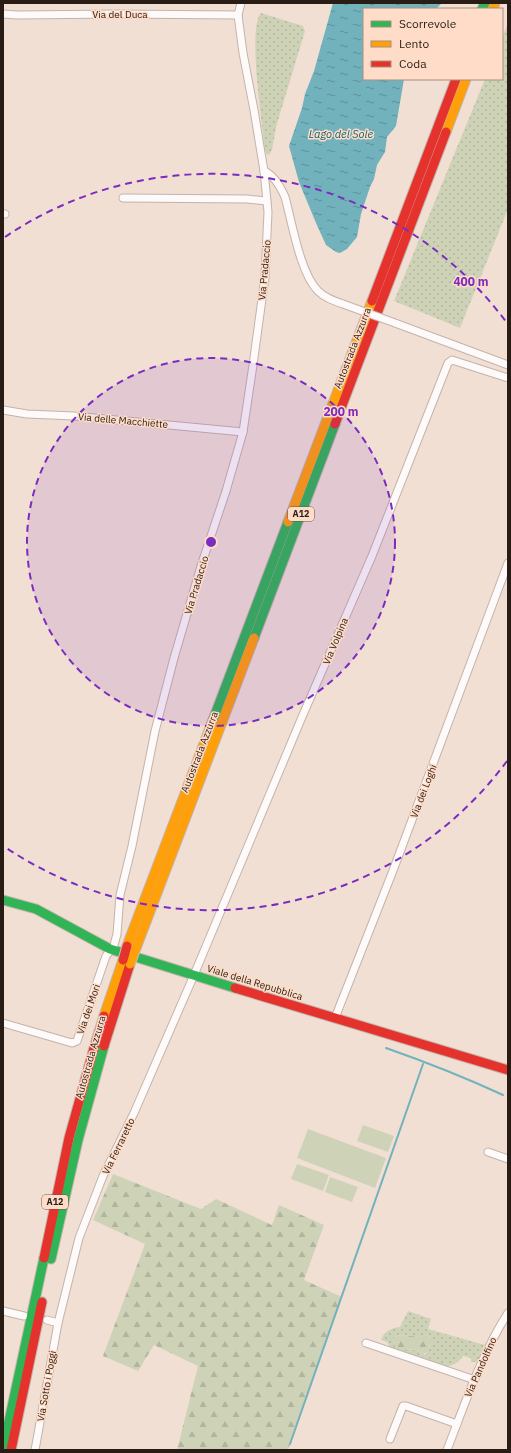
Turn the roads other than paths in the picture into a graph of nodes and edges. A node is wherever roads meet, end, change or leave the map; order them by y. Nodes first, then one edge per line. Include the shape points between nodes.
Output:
1 (241, 3) edge
2 (3, 14) edge
3 (238, 15) junction
4 (456, 80) edge
5 (466, 80) edge
6 (264, 171) junction
7 (123, 198) dead end
8 (267, 201) junction
9 (508, 365) edge
10 (508, 378) edge
11 (3, 410) edge
12 (242, 432) junction
13 (508, 563) edge
14 (3, 900) edge
15 (132, 947) junction
16 (110, 949) junction
17 (127, 962) junction
18 (194, 975) junction
19 (336, 1018) junction
20 (3, 1023) edge
21 (508, 1070) edge
22 (488, 1152) dead end
23 (508, 1159) edge
24 (3, 1310) edge
25 (508, 1313) edge
26 (24, 1316) dead end
27 (47, 1320) dead end
28 (58, 1323) junction
29 (366, 1344) dead end
30 (475, 1380) junction
31 (457, 1424) junction
32 (390, 1439) dead end
33 (3, 1449) edge
34 (12, 1450) edge
35 (35, 1450) edge
36 (447, 1450) edge

1 - 3 street, Via Pradaccio
2 - 3 street, Via del Duca
3 - 6 street, Via Pradaccio
4 - 15 main road, Autostrada Azzurra / A12
5 - 15 main road, Autostrada Azzurra / A12
6 - 8 street, Via Pradaccio
6 - 9 street, bridge via 269,173 282,189 300,257 318,291 331,300
7 - 8 street
8 - 12 street, Via Pradaccio via 265,277
10 - 18 street, Via Volpina via 452,360 448,363 372,556
11 - 12 street, Via delle Macchiette
12 - 16 street, Via Pradaccio via 174,658 155,732 120,896 118,934
13 - 19 street, Via dei Loghi
14 - 16 main road, Viale della Repubblica via 36,910
15 - 17 main road, Autostrada Azzurra / A12, bridge
16 - 18 main road, Viale della Repubblica
16 - 20 street, Via dei Mori via 75,1043
17 - 33 main road, Autostrada Azzurra / A12 via 94,1048 69,1138
17 - 34 main road, Autostrada Azzurra / A12 via 78,1140
18 - 19 main road, Viale della Repubblica
18 - 28 street, Via Ferraretto via 134,1113 103,1176 81,1231
19 - 21 main road, Viale della Repubblica
22 - 23 street
24 - 26 street
25 - 30 street, Via Pandolfino via 495,1333
27 - 28 street
28 - 35 street, Via Sotto i Poggi
29 - 30 street
30 - 31 street, Via Pandolfino
31 - 32 street via 403,1406
31 - 36 street, Via Pandolfino

